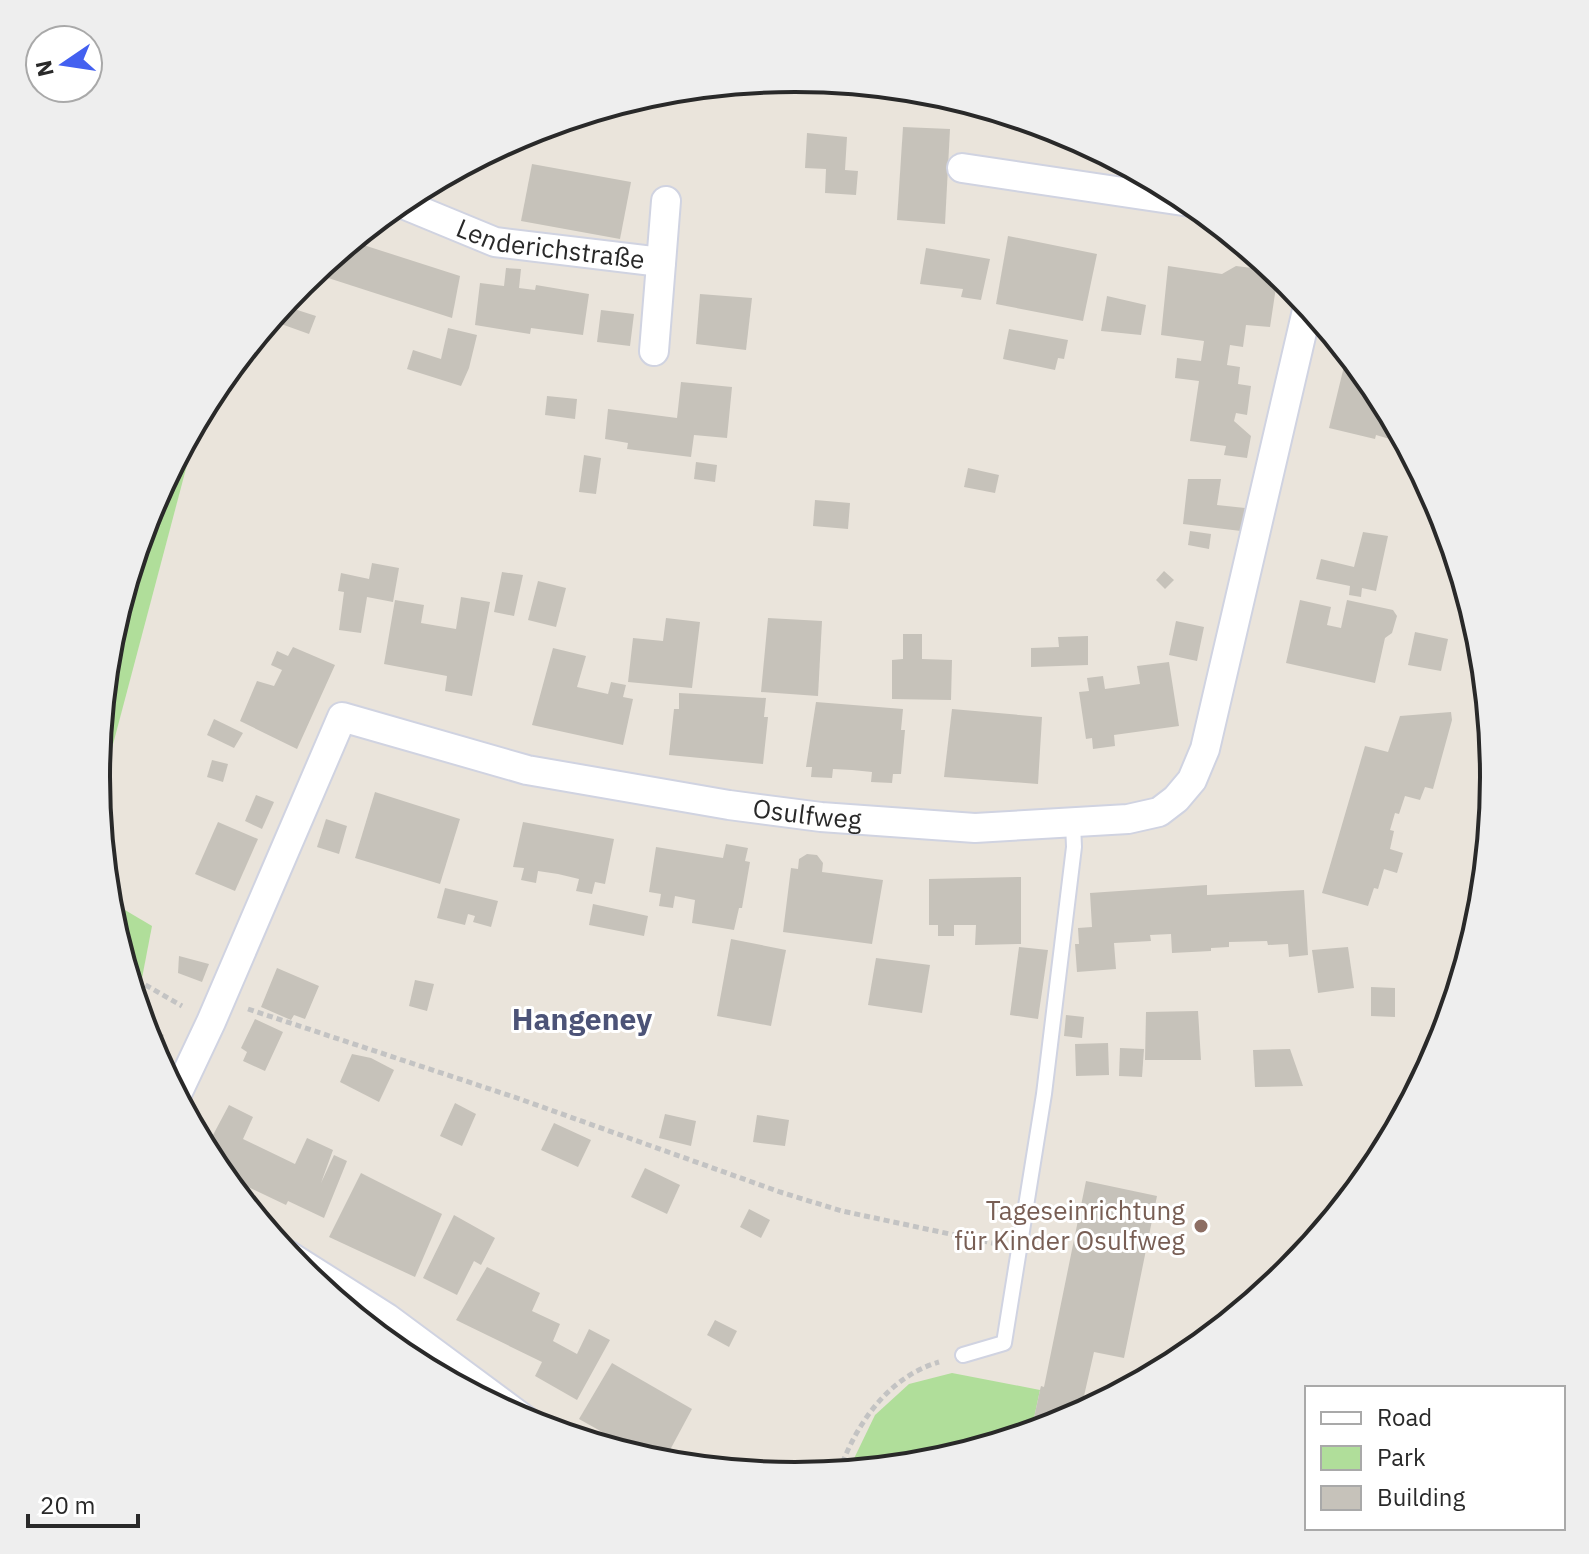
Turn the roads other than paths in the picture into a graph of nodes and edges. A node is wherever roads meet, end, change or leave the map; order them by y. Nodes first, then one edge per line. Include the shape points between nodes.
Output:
1 (962, 168) dead end
2 (1159, 197) edge
3 (666, 201) dead end
4 (413, 208) edge
5 (661, 262) junction
6 (1305, 320) edge
7 (654, 351) dead end
8 (1073, 823) junction
9 (182, 1083) edge
10 (337, 1286) edge
11 (963, 1355) road end
12 (470, 1379) edge

1 - 2 street
3 - 5 street, Lenderichstraße
4 - 5 street, Lenderichstraße via 495,242
5 - 7 street, Lenderichstraße
6 - 8 street, Osulfweg via 1213,722 1192,780 1159,812
8 - 9 street, Osulfweg via 975,828 729,805 527,770 342,717
8 - 11 lane via 1044,1094 1004,1343
10 - 12 street

